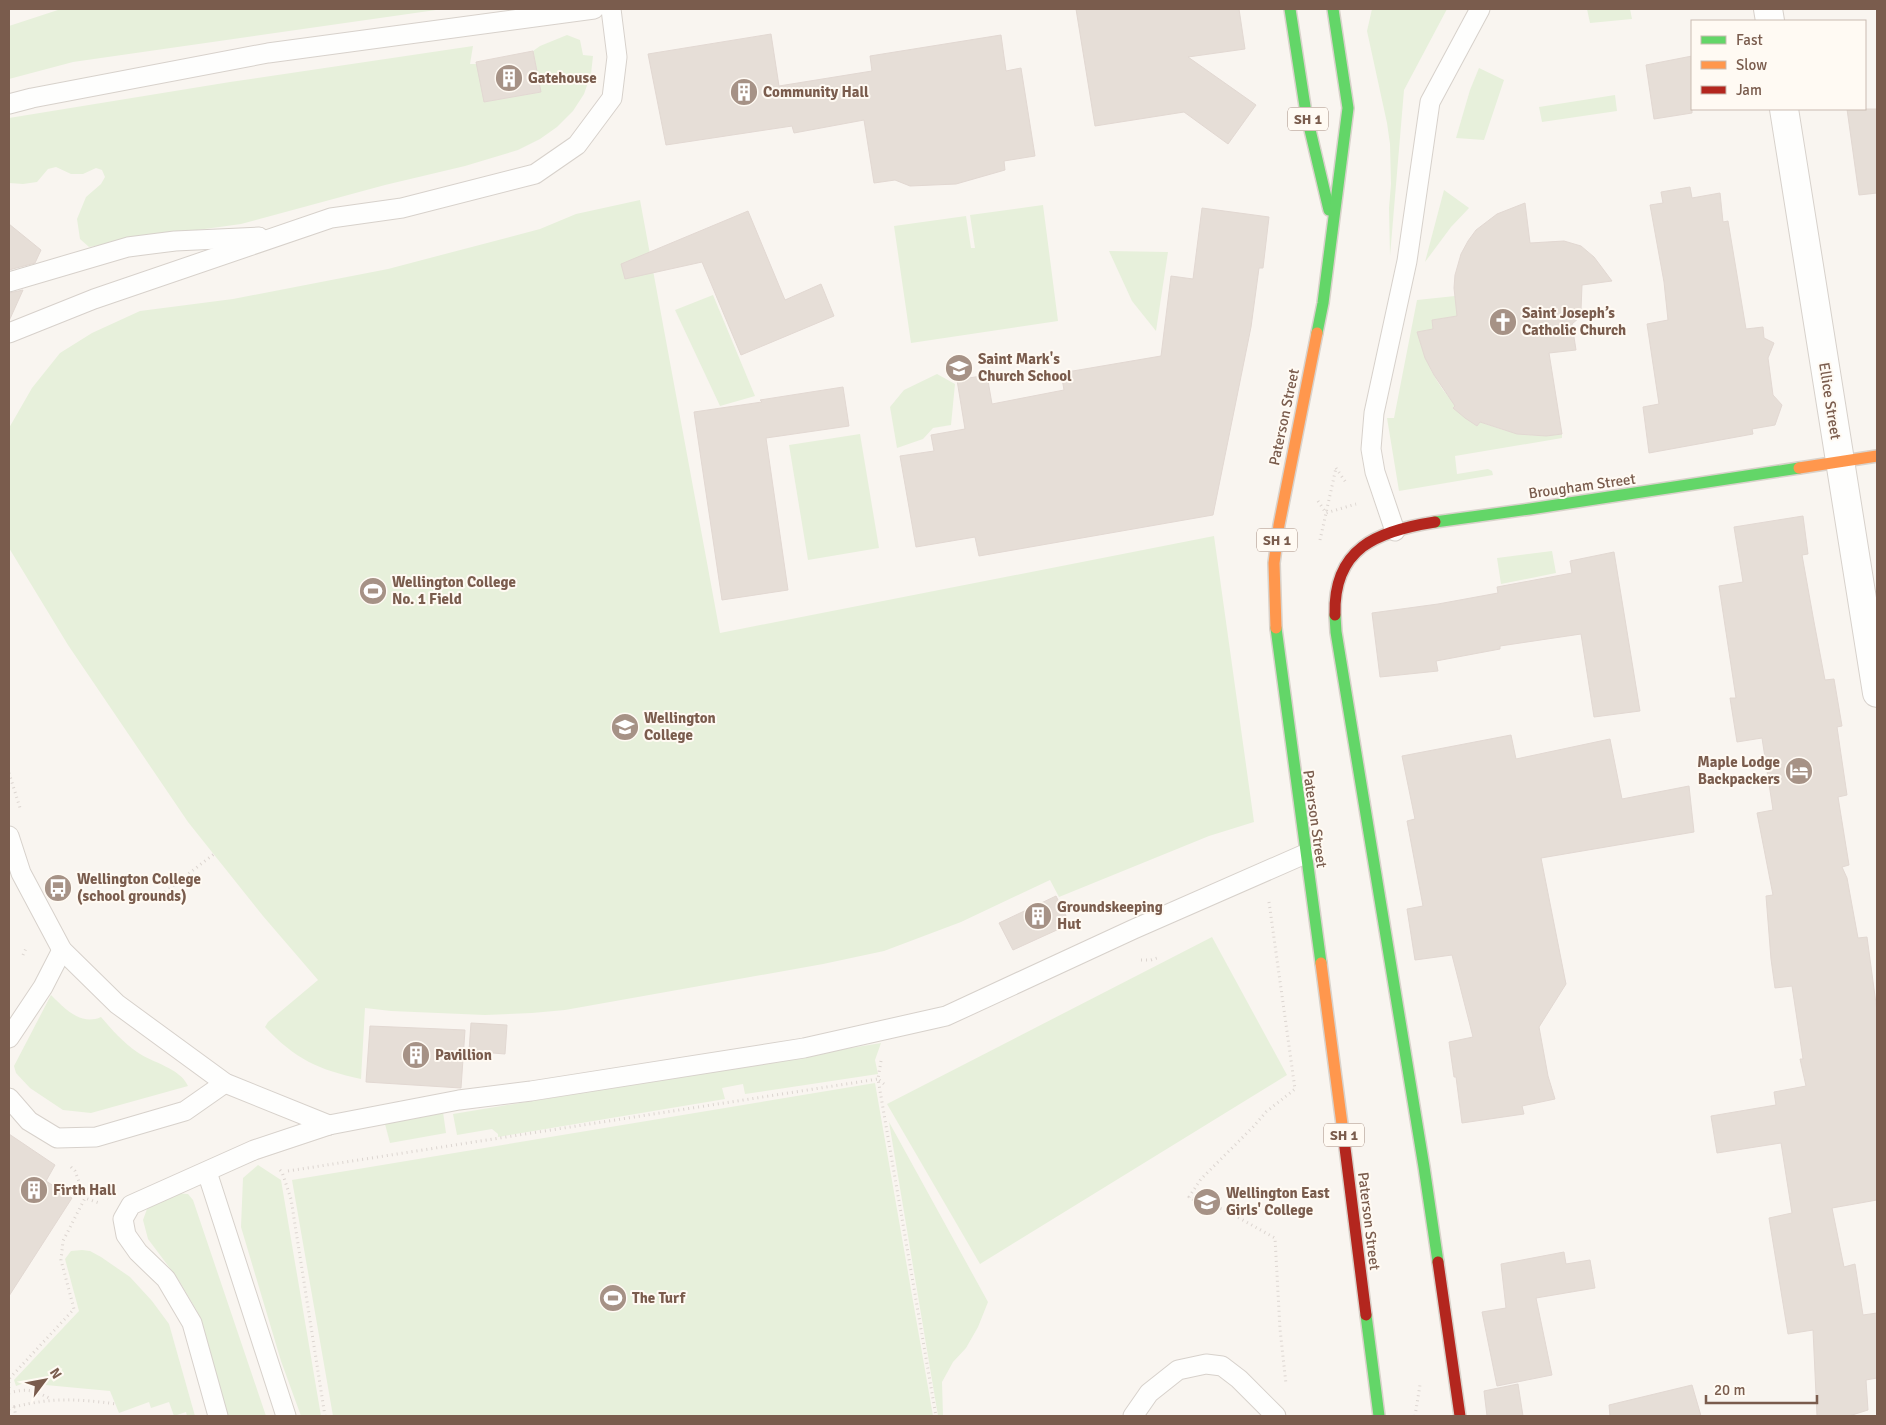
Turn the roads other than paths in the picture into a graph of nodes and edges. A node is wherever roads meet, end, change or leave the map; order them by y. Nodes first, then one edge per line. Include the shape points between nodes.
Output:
1 (594, 9) edge
2 (611, 9) edge
3 (1290, 9) edge
4 (1334, 9) edge
5 (1480, 9) edge
6 (9, 104) edge
7 (1784, 110) edge
8 (1333, 228) junction
9 (275, 237) junction
10 (9, 282) edge
11 (9, 333) edge
12 (1877, 456) edge
13 (1839, 462) junction
14 (1395, 531) junction
15 (1871, 607) edge
16 (1877, 693) edge
17 (9, 836) edge
18 (1305, 854) junction
19 (62, 950) junction
20 (9, 1038) edge
21 (225, 1084) junction
22 (9, 1098) edge
23 (329, 1125) junction
24 (207, 1172) junction
25 (218, 1416) edge
26 (286, 1416) edge
27 (1134, 1416) edge
28 (1276, 1416) edge
29 (1379, 1416) edge
30 (1460, 1416) edge

1 - 6 lane via 268,53
2 - 9 lane via 617,57 612,98 577,145 535,174 402,208 331,218
3 - 8 main road, Paterson Street / SH 1 via 1306,113
4 - 8 main road, Paterson Street / SH 1 via 1348,108
5 - 14 lane via 1430,102 1407,262 1374,414 1371,449 1375,472
7 - 13 street, Ellice Street
8 - 18 main road, Paterson Street / SH 1 via 1323,303 1290,464 1274,563 1275,621
9 - 10 lane via 213,238 128,246
9 - 11 lane via 94,299
12 - 13 main road, Brougham Street
13 - 14 main road, Brougham Street
13 - 15 street, Ellice Street
14 - 30 main road, Brougham Street via 1370,542 1345,565 1338,580 1334,607 1424,1167
15 - 16 street, Ellice Street
17 - 19 lane via 21,873
18 - 23 lane via 946,1016 804,1048 460,1100
18 - 29 main road, Paterson Street / SH 1
19 - 20 lane via 43,987
19 - 21 lane via 117,1004
21 - 22 lane via 184,1111 96,1137 57,1138 29,1122
21 - 23 lane
23 - 24 lane via 254,1150
24 - 25 lane via 131,1205 123,1219 126,1234 138,1252 166,1279 192,1323
24 - 26 lane
27 - 28 lane via 1148,1393 1178,1370 1206,1364 1222,1366 1240,1379

